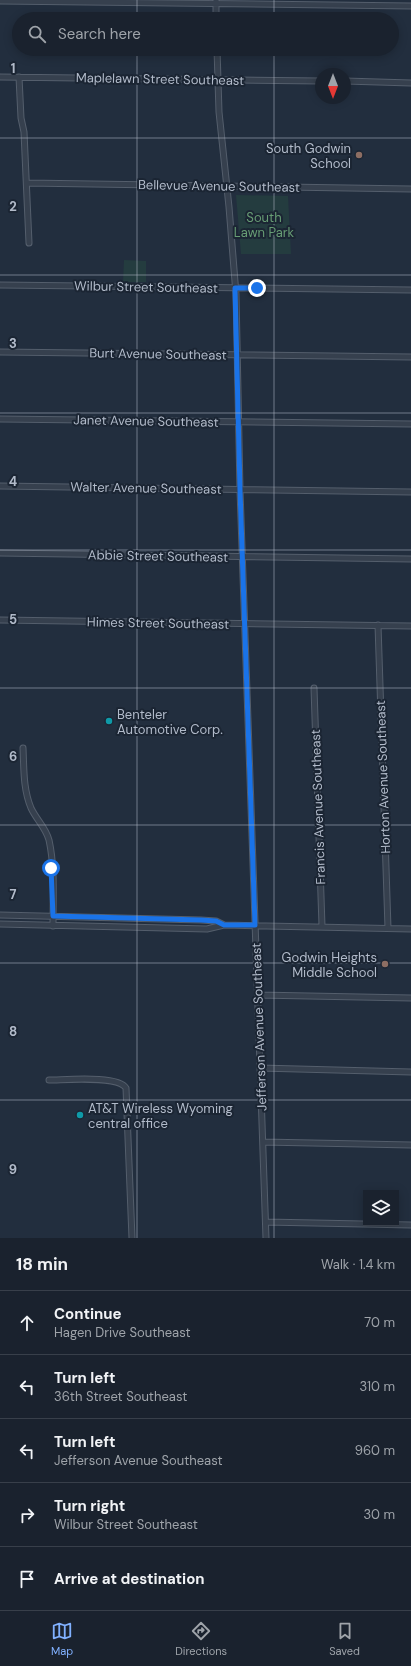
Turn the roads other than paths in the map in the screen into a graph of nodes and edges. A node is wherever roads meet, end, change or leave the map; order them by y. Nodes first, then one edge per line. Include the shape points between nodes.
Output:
1 (0, 1) edge
2 (216, 1) edge
3 (411, 6) edge
4 (216, 12) edge
5 (217, 56) edge
6 (0, 77) edge
7 (20, 78) junction
8 (218, 80) junction
9 (315, 81) edge
10 (351, 82) edge
11 (411, 83) edge
12 (27, 183) junction
13 (227, 187) junction
14 (411, 189) edge
15 (29, 243) dead end
16 (0, 285) edge
17 (235, 288) junction
18 (411, 290) edge
19 (0, 352) edge
20 (237, 355) junction
21 (411, 357) edge
22 (0, 419) edge
23 (239, 423) junction
24 (411, 424) edge
25 (0, 486) edge
26 (240, 490) junction
27 (411, 492) edge
28 (0, 553) edge
29 (243, 557) junction
30 (411, 559) edge
31 (0, 620) edge
32 (245, 625) junction
33 (378, 625) junction
34 (411, 626) edge
35 (314, 688) dead end
36 (23, 748) dead end
37 (0, 915) edge
38 (53, 916) junction
39 (0, 924) edge
40 (224, 925) junction
41 (255, 925) junction
42 (53, 926) junction
43 (322, 926) junction
44 (388, 928) junction
45 (411, 929) edge
46 (258, 995) junction
47 (411, 998) edge
48 (260, 1068) junction
49 (411, 1072) edge
50 (49, 1080) dead end
51 (263, 1142) junction
52 (411, 1145) edge
53 (266, 1222) junction
54 (411, 1225) edge
55 (132, 1238) edge
56 (266, 1238) edge

1 - 2 street
2 - 3 street
2 - 4 street
5 - 8 street, Jefferson Avenue Southeast
6 - 7 street, Maplelawn Street Southeast
7 - 8 street, Maplelawn Street Southeast
7 - 12 street
8 - 9 street, Maplelawn Street Southeast
8 - 13 street, Jefferson Avenue Southeast
10 - 11 street
12 - 13 street, Bellevue Avenue Southeast
12 - 15 street
13 - 14 street, Bellevue Avenue Southeast
13 - 17 street, Jefferson Avenue Southeast
16 - 17 street, Wilbur Street Southeast
17 - 18 street, Wilbur Street Southeast
17 - 20 street, Jefferson Avenue Southeast
19 - 20 street, Burt Avenue Southeast
20 - 21 street, Burt Avenue Southeast
20 - 23 street, Jefferson Avenue Southeast
22 - 23 street, Janet Avenue Southeast
23 - 24 street, Janet Avenue Southeast
23 - 26 street, Jefferson Avenue Southeast
25 - 26 street, Walter Avenue Southeast
26 - 27 street, Walter Avenue Southeast
26 - 29 street, Jefferson Avenue Southeast
28 - 29 street, Abbie Street Southeast
29 - 30 street, Abbie Street Southeast
29 - 32 street, Jefferson Avenue Southeast
31 - 32 street, Himes Street Southeast
32 - 33 street, Himes Street Southeast
32 - 41 street, Jefferson Avenue Southeast
33 - 34 street, Himes Street Southeast
33 - 44 street, Horton Avenue Southeast
35 - 43 street, Francis Avenue Southeast
36 - 38 street via 24,783 28,799 44,829 50,849
37 - 38 street
38 - 40 street via 201,920 216,921
38 - 42 street
39 - 42 street
40 - 41 street
40 - 42 street via 207,929
41 - 43 street
41 - 46 street, Jefferson Avenue Southeast
43 - 44 street
44 - 45 street
46 - 47 street
46 - 48 street, Jefferson Avenue Southeast
48 - 49 street
48 - 51 street, Jefferson Avenue Southeast
50 - 55 street via 118,1081 126,1088
51 - 52 street
51 - 53 street, Jefferson Avenue Southeast
53 - 54 street
53 - 56 street, Jefferson Avenue Southeast

